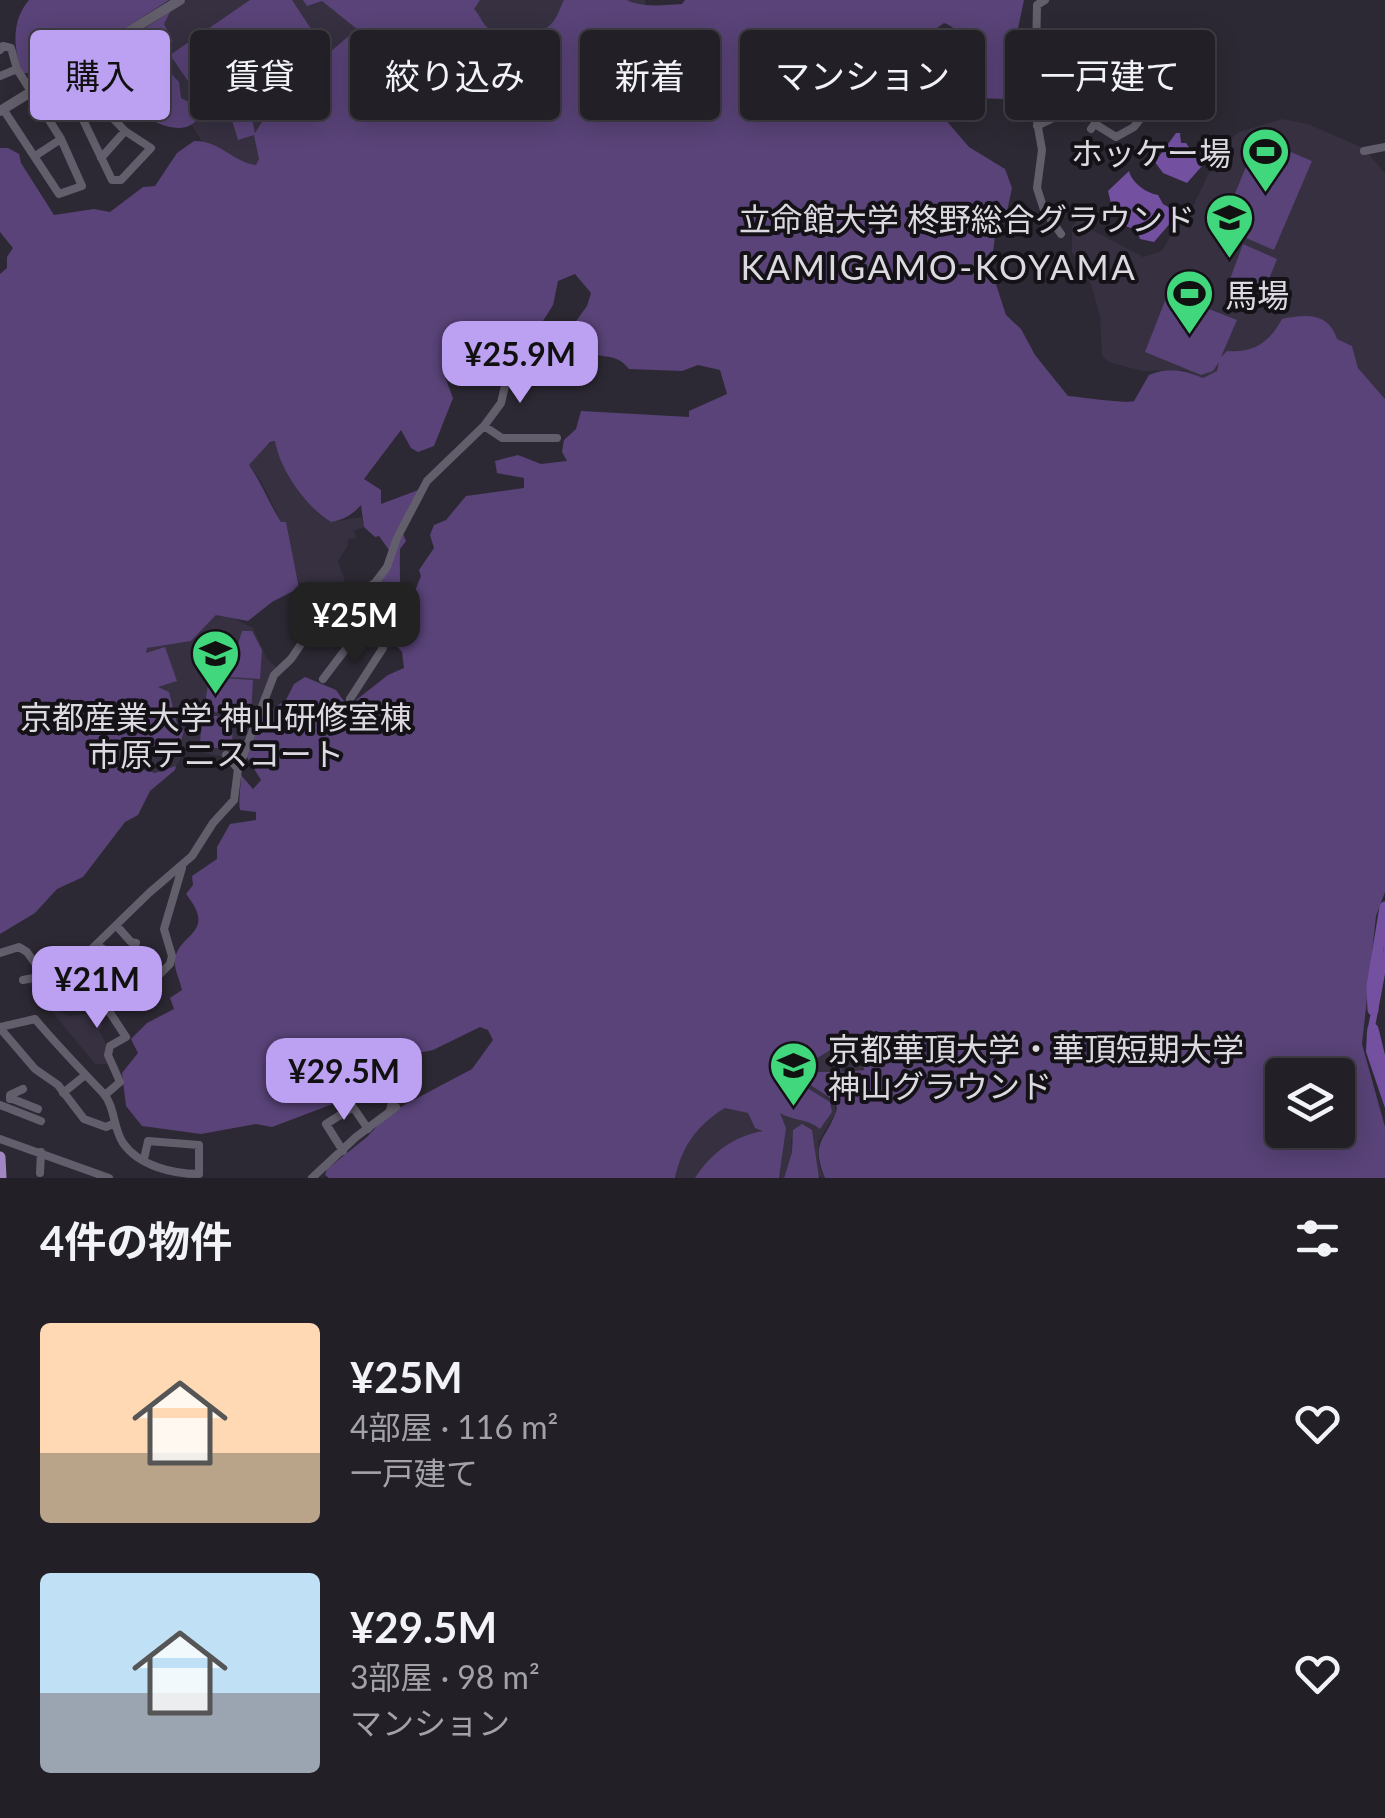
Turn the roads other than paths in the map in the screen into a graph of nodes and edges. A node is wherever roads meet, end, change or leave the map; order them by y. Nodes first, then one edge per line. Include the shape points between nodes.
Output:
1 (180, 0) edge
2 (1045, 0) edge
3 (132, 30) edge
4 (1036, 30) edge
5 (0, 50) edge
6 (17, 69) junction
7 (0, 76) edge
8 (30, 86) edge
9 (30, 92) edge
10 (2, 110) edge
11 (50, 120) edge
12 (83, 120) edge
13 (115, 120) edge
14 (1038, 120) edge
15 (1050, 120) edge
16 (1097, 120) edge
17 (1139, 120) edge
18 (1038, 126) junction
19 (125, 131) junction
20 (61, 139) junction
21 (1385, 147) edge
22 (1364, 151) dead end
23 (35, 156) junction
24 (101, 158) junction
25 (1061, 234) dead end
26 (525, 356) dead end
27 (484, 426) junction
28 (557, 438) dead end
29 (324, 589) dead end
30 (324, 614) junction
31 (361, 629) junction
32 (323, 680) dead end
33 (350, 698) dead end
34 (226, 756) dead end
35 (238, 770) junction
36 (187, 860) junction
37 (116, 925) junction
38 (136, 942) dead end
39 (96, 944) junction
40 (0, 952) edge
41 (44, 976) junction
42 (23, 980) dead end
43 (104, 996) dead end
44 (0, 1028) edge
45 (84, 1076) junction
46 (23, 1089) dead end
47 (63, 1094) junction
48 (105, 1095) junction
49 (394, 1095) dead end
50 (6, 1104) edge
51 (38, 1109) dead end
52 (42, 1121) dead end
53 (116, 1123) junction
54 (368, 1129) junction
55 (0, 1139) edge
56 (343, 1151) junction
57 (41, 1152) junction
58 (0, 1156) edge
59 (144, 1160) junction
60 (40, 1174) dead end
61 (1, 1178) edge
62 (109, 1178) edge
63 (312, 1178) edge

1 - 3 street
2 - 4 street via 1036,5
5 - 6 street via 11,48
6 - 7 street
6 - 8 street
9 - 10 street
10 - 23 street
11 - 20 street
12 - 24 street
13 - 19 street
14 - 18 street
15 - 18 street
16 - 17 street via 1093,126 1116,137
18 - 25 street via 1039,197
19 - 24 street
19 - 24 street via 150,152 121,180 112,180
20 - 23 street
20 - 23 street via 82,186 60,194
21 - 22 street
26 - 27 street via 509,368 501,403
27 - 28 street via 502,438
27 - 30 street via 427,481 375,583
29 - 30 street
30 - 31 street
30 - 35 street via 274,675
31 - 32 street
31 - 33 street via 378,637 383,648
34 - 35 street
35 - 36 street via 234,800
36 - 37 street
36 - 39 street via 164,929 170,964 151,996
37 - 38 street
37 - 39 street
39 - 41 street via 74,966
40 - 41 street via 27,952
41 - 42 street
43 - 48 street via 126,1037 110,1046 120,1082
44 - 45 street via 35,1019
44 - 47 street
45 - 47 street
45 - 48 street
46 - 50 street
47 - 53 street via 84,1119 106,1127
48 - 53 street
49 - 54 street via 393,1108
50 - 51 street via 29,1102
50 - 52 street
53 - 59 street via 123,1143
54 - 56 street
54 - 56 street via 353,1107 326,1124
55 - 57 street
56 - 63 street
57 - 60 street
57 - 62 street
58 - 61 main road
59 - 59 street via 171,1174 198,1174 199,1144 148,1141

